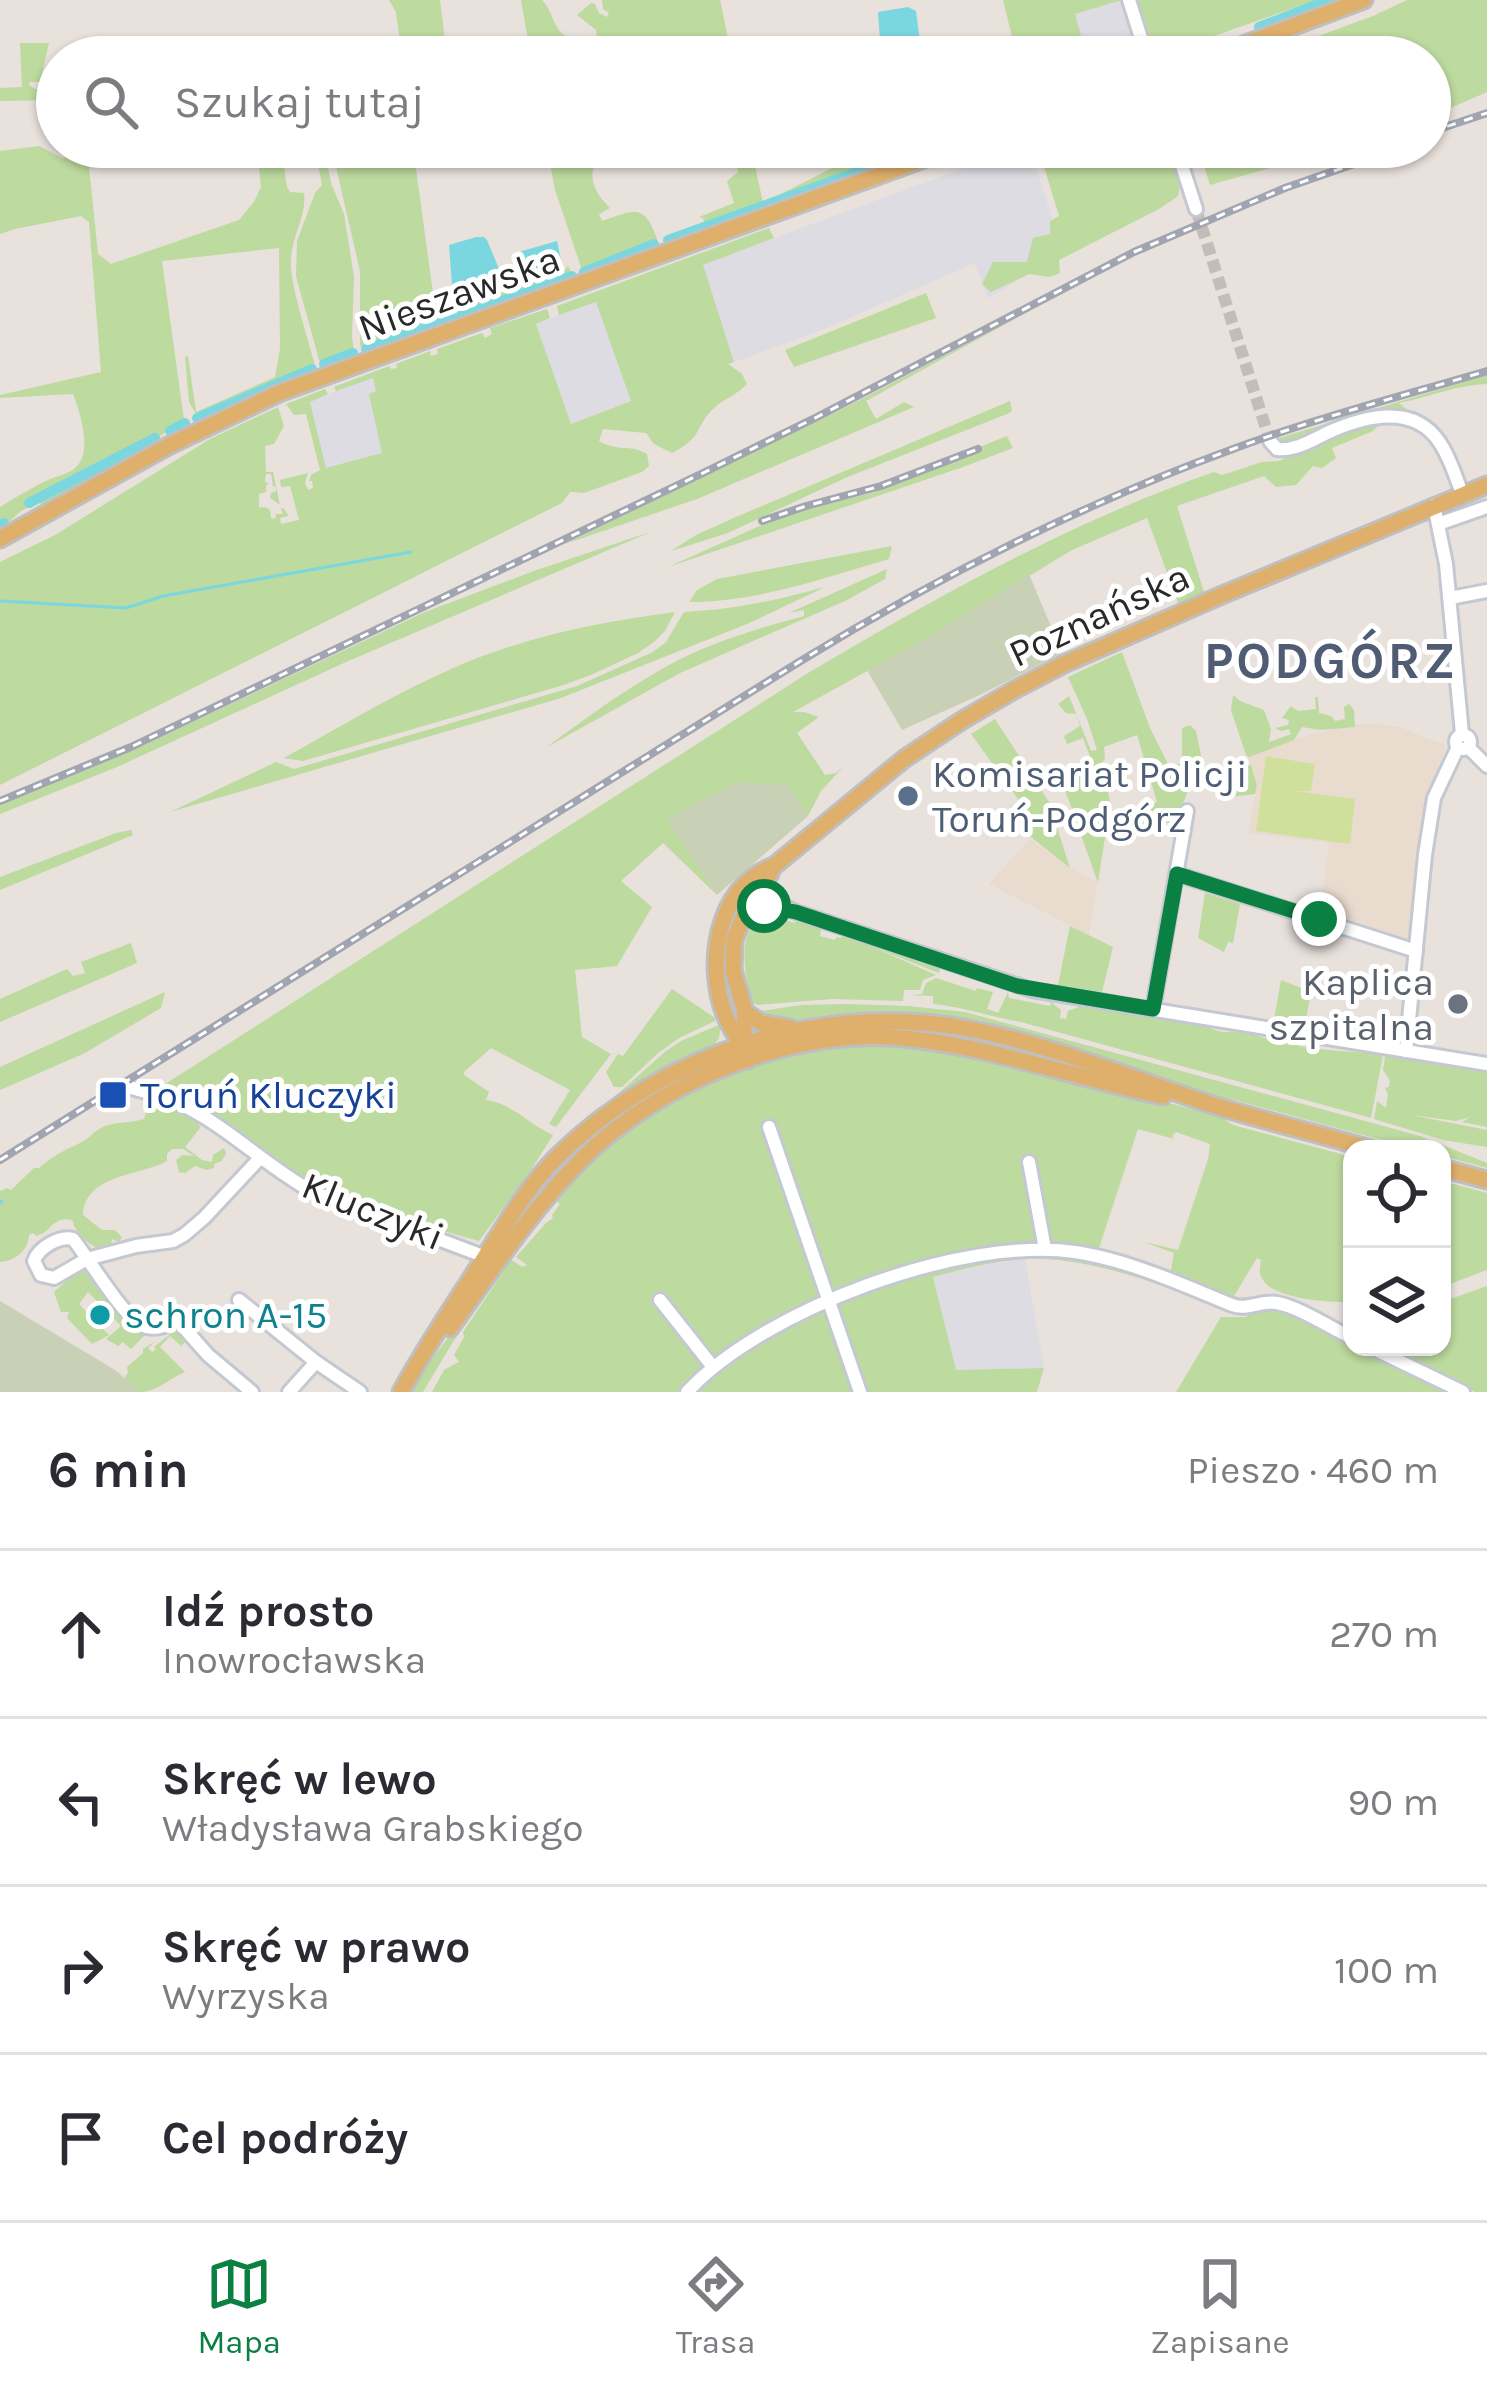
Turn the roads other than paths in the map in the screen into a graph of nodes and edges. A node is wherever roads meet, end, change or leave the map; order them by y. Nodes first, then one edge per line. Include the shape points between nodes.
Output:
1 (1129, 0) edge
2 (1364, 0) edge
3 (1140, 36) edge
4 (1267, 36) edge
5 (899, 168) edge
6 (1183, 168) edge
7 (1196, 209) tunnel mouth
8 (1270, 441) dead end
9 (1487, 485) edge
10 (1462, 494) junction
11 (1435, 505) junction
12 (1487, 507) edge
13 (1438, 524) junction
14 (0, 539) edge
15 (1487, 591) edge
16 (1450, 598) junction
17 (1463, 743) junction
18 (1487, 766) edge
19 (1187, 812) dead end
20 (773, 869) junction
21 (1177, 874) junction
22 (749, 891) junction
23 (782, 908) junction
24 (736, 932) junction
25 (1416, 950) junction
26 (1153, 1009) junction
27 (745, 1012) junction
28 (726, 1018) junction
29 (811, 1028) junction
30 (1406, 1051) junction
31 (745, 1052) junction
32 (705, 1059) junction
33 (1487, 1064) edge
34 (126, 1086) dead end
35 (1213, 1105) junction
36 (769, 1127) dead end
37 (1343, 1141) edge
38 (260, 1158) junction
39 (1029, 1162) dead end
40 (1451, 1170) edge
41 (1487, 1180) edge
42 (1046, 1249) junction
43 (84, 1254) junction
44 (491, 1259) junction
45 (238, 1300) dead end
46 (660, 1300) dead end
47 (828, 1300) junction
48 (1343, 1334) edge
49 (1388, 1356) edge
50 (316, 1362) junction
51 (712, 1367) junction
52 (402, 1391) edge
53 (253, 1392) edge
54 (289, 1392) edge
55 (360, 1392) edge
56 (687, 1392) edge
57 (860, 1392) edge
58 (1462, 1392) edge

1 - 3 street
2 - 4 main road
5 - 14 main road, Nieszawska via 280,393
6 - 7 street
8 - 10 street via 1289,450 1353,422 1396,416 1437,438
9 - 10 main road, Poznańska
10 - 11 main road, Poznańska
11 - 13 street
11 - 20 main road, Poznańska via 1014,690 904,759
12 - 13 street
13 - 16 street
15 - 16 street
16 - 17 street
17 - 18 street
17 - 25 street via 1434,798
19 - 21 street
20 - 22 main road, Poznańska
20 - 23 street via 771,891
21 - 25 street
21 - 26 street
22 - 23 street
22 - 24 main road, Poznańska
22 - 28 main road, Poznańska via 725,916 716,949
23 - 24 street via 755,912
23 - 26 street via 1017,986
24 - 27 main road, Poznańska via 734,970
25 - 30 street
26 - 30 street
27 - 29 main road via 774,1027
27 - 31 main road, Poznańska
28 - 31 main road, Poznańska
28 - 32 main road via 722,1040
29 - 31 main road
29 - 35 main road via 896,1022 969,1029
30 - 33 street
31 - 32 main road
31 - 35 main road via 909,1038
31 - 44 main road via 611,1133
32 - 44 main road via 639,1093 555,1159
34 - 38 street, Kluczyki via 199,1114
35 - 37 main road
36 - 47 street
38 - 43 street via 184,1234
38 - 44 street, Kluczyki via 325,1198
39 - 42 street
40 - 41 main road
42 - 47 street via 983,1253
42 - 48 street via 1104,1258 1231,1305 1280,1304
43 - 43 street via 66,1237 34,1261 54,1278
43 - 53 street via 138,1323 155,1328 177,1320
44 - 52 main road
45 - 50 street
46 - 51 street
47 - 51 street
47 - 57 street
49 - 58 street
50 - 54 street
50 - 55 street
51 - 56 street

